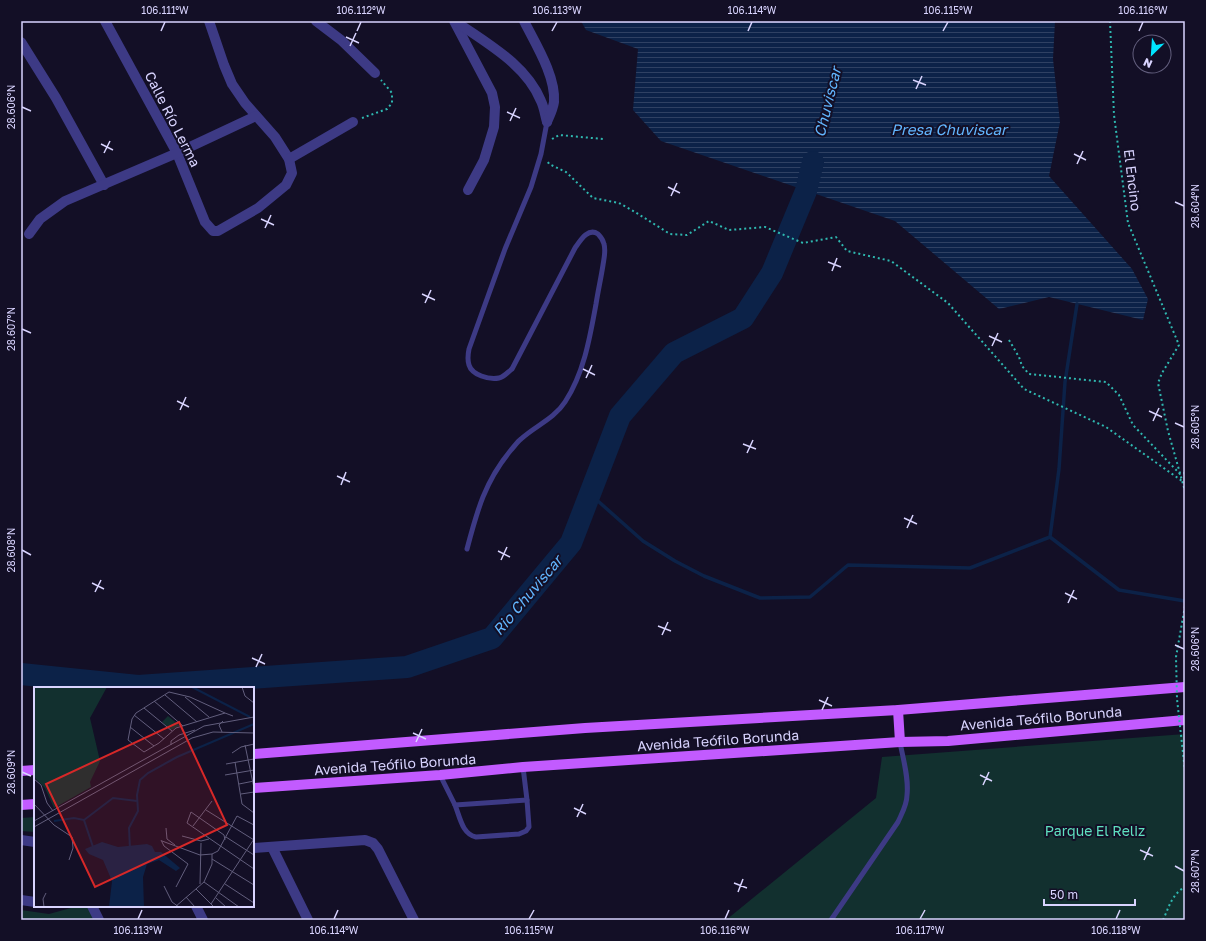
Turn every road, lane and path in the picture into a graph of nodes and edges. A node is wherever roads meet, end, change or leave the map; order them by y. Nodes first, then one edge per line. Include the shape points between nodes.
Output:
1 (105, 21) edge
2 (209, 21) edge
3 (316, 21) edge
4 (455, 21) edge
5 (524, 21) edge
6 (1110, 21) edge
7 (21, 42) edge
8 (375, 73) joint
9 (256, 116) junction
10 (353, 122) joint
11 (547, 122) junction
12 (603, 139) dead end
13 (543, 145) junction
14 (177, 153) junction
15 (289, 159) junction
16 (104, 185) junction
17 (468, 190) dead end
18 (29, 234) dead end
19 (1008, 340) dead end
20 (1185, 473) edge
21 (1180, 474) junction
22 (1182, 481) junction
23 (1185, 491) edge
24 (467, 549) dead end
25 (1185, 606) edge
26 (1185, 687) edge
27 (898, 710) junction
28 (1185, 720) edge
29 (900, 742) junction
30 (254, 754) edge
31 (522, 767) junction
32 (34, 770) edge
33 (21, 771) edge
34 (1185, 771) edge
35 (440, 776) junction
36 (254, 788) edge
37 (527, 800) junction
38 (34, 804) edge
39 (21, 805) edge
40 (456, 805) junction
41 (21, 840) edge
42 (34, 842) edge
43 (272, 847) junction
44 (254, 848) edge
45 (1185, 887) edge
46 (21, 900) edge
47 (34, 902) edge
48 (92, 907) edge
49 (196, 907) edge
50 (99, 920) edge
51 (203, 920) edge
52 (308, 920) edge
53 (414, 920) edge
54 (830, 920) edge
55 (1163, 920) edge

1 - 14 street, Calle Río Lerma
2 - 9 street via 232,84
3 - 8 street via 341,40
4 - 11 street via 513,63 530,81 542,101
4 - 17 street via 492,93 495,107 494,127 484,160
5 - 11 street via 551,81 554,100
6 - 21 path, El Encino via 1114,115 1128,223 1179,345 1158,383
7 - 16 street via 56,98
8 - 10 path via 392,93 392,103 387,109
9 - 14 street
9 - 15 street via 275,137
10 - 15 street
11 - 13 lane
12 - 13 path via 559,135
13 - 22 path via 549,164 566,172 593,198 619,203 670,234 686,235 709,221 729,230 765,227 803,243 836,237 847,251 891,261 948,303 1024,389 1106,427
13 - 24 lane via 530,187 469,349 468,364 479,375 492,378 500,378 512,368 575,248 586,234 592,232 603,239 605,246 592,328 576,382 564,403 549,419 521,439 494,475 478,507
14 - 15 street, Calle Río Lerma via 199,211 213,231 225,228 258,208 286,185 292,173
14 - 16 street
16 - 18 street via 65,201 40,219
19 - 21 path via 1029,374 1106,382 1120,395 1133,425
20 - 21 path
21 - 22 path
22 - 23 path
25 - 34 path, bridge via 1176,657 1177,699
26 - 27 main road, Avenida Teófilo Borunda
27 - 29 main road
27 - 30 main road, Avenida Teófilo Borunda via 585,728
28 - 29 main road, Avenida Teófilo Borunda via 948,741
29 - 31 main road, Avenida Teófilo Borunda
29 - 54 lane via 907,784 905,808
31 - 35 main road, Avenida Teófilo Borunda
31 - 37 lane
32 - 33 main road
35 - 36 main road, Avenida Teófilo Borunda
35 - 40 lane
37 - 40 lane
37 - 40 lane via 529,827 519,834 471,836 463,827
38 - 39 main road
41 - 42 street
43 - 44 street
43 - 52 street
43 - 53 street via 370,841 378,849
45 - 55 path via 1172,898
46 - 47 street
48 - 50 street
49 - 51 street

